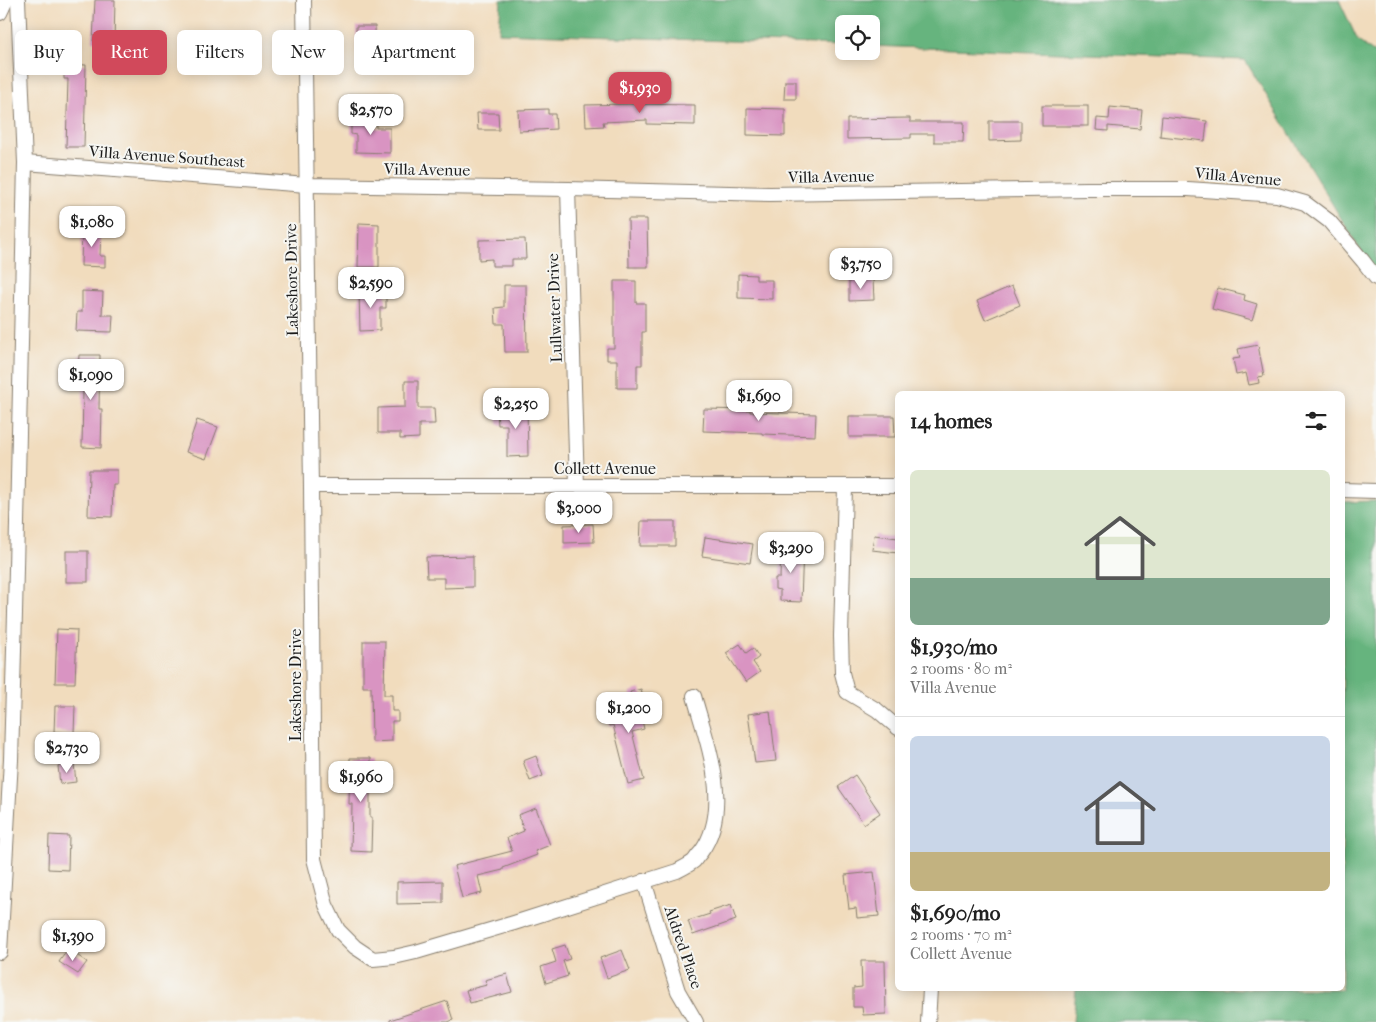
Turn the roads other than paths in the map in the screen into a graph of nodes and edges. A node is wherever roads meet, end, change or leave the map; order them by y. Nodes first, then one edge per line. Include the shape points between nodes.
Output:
1 (6, 0) edge
2 (18, 0) edge
3 (304, 0) edge
4 (0, 13) edge
5 (24, 163) junction
6 (307, 185) junction
7 (568, 189) junction
8 (1376, 278) edge
9 (312, 486) junction
10 (577, 486) junction
11 (895, 486) edge
12 (845, 487) junction
13 (1345, 490) edge
14 (1376, 491) edge
15 (694, 696) dead end
16 (895, 725) edge
17 (5, 760) edge
18 (644, 881) junction
19 (0, 952) edge
20 (930, 991) edge
21 (696, 1022) edge
22 (928, 1022) edge

1 - 4 street
2 - 5 street
3 - 6 street, Lakeshore Drive
5 - 6 street, Villa Avenue Southeast
5 - 17 street via 15,604
6 - 7 street, Villa Avenue
6 - 9 street, Lakeshore Drive
7 - 8 street, Villa Avenue via 770,194 1188,189 1277,195 1305,203 1329,221
7 - 10 street, Lullwater Drive
9 - 10 street, Collett Avenue
9 - 18 street, Lakeshore Drive via 314,859 326,905 338,930 373,959 394,958
10 - 12 street, Collett Avenue
11 - 12 street, Collett Avenue
12 - 16 street via 842,673 848,692
13 - 14 street
15 - 18 street, Lakeshore Drive via 710,754 716,816 708,842 694,860 677,871
17 - 19 street
18 - 21 street, Aldred Place via 678,991
20 - 22 street

